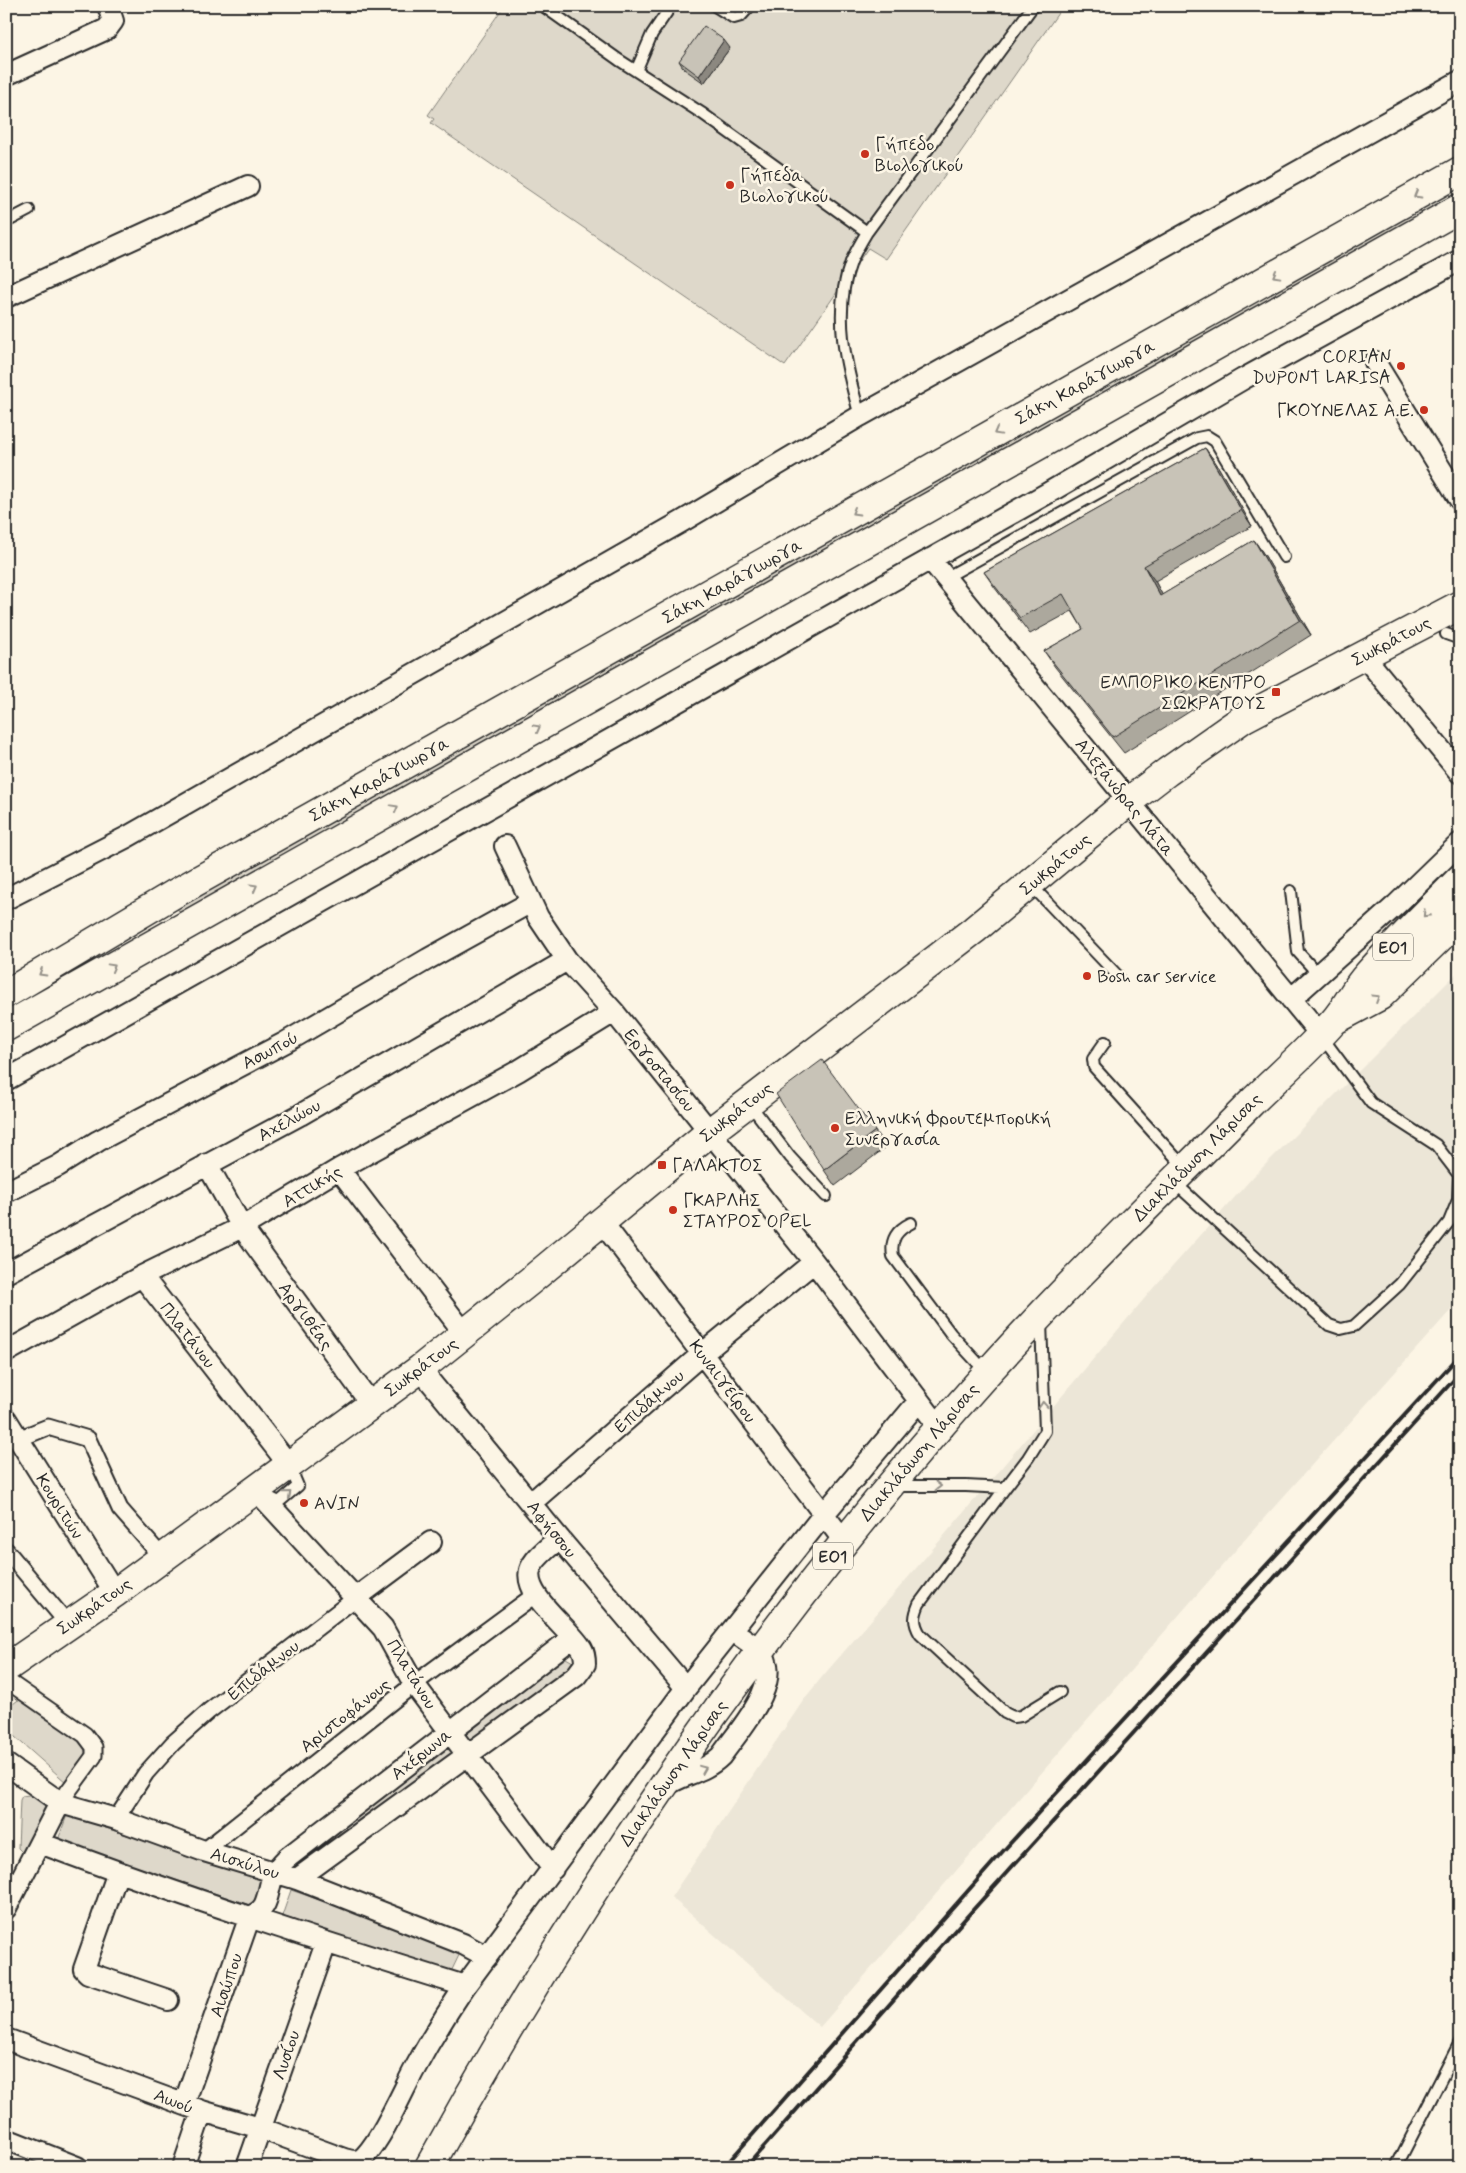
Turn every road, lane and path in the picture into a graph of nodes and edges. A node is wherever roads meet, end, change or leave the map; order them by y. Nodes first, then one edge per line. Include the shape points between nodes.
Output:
1 (108, 6) edge
2 (543, 6) edge
3 (670, 6) edge
4 (716, 6) edge
5 (750, 6) edge
6 (1033, 6) edge
7 (636, 71) junction
8 (6, 75) edge
9 (1460, 81) edge
10 (1460, 171) edge
11 (248, 186) dead end
12 (1460, 208) edge
13 (29, 210) dead end
14 (6, 222) edge
15 (867, 232) junction
16 (1460, 260) edge
17 (6, 297) edge
18 (1375, 362) dead end
19 (860, 416) junction
20 (1460, 500) edge
21 (1284, 557) dead end
22 (930, 559) junction
23 (946, 578) junction
24 (1460, 605) edge
25 (1446, 634) dead end
26 (1460, 639) edge
27 (1364, 656) junction
28 (1460, 773) edge
29 (1129, 801) junction
30 (1460, 843) edge
31 (505, 846) dead end
32 (1460, 879) edge
33 (1030, 885) junction
34 (1290, 891) dead end
35 (6, 899) edge
36 (531, 902) junction
37 (1460, 918) edge
38 (567, 960) junction
39 (1318, 974) junction
40 (1118, 976) dead end
41 (6, 994) edge
42 (1291, 999) junction
43 (614, 1012) junction
44 (6, 1027) edge
45 (1327, 1028) junction
46 (1105, 1042) dead end
47 (6, 1080) edge
48 (749, 1102) junction
49 (710, 1132) junction
50 (207, 1164) junction
51 (339, 1169) junction
52 (1180, 1175) junction
53 (6, 1192) edge
54 (826, 1196) dead end
55 (602, 1222) junction
56 (911, 1223) dead end
57 (242, 1227) junction
58 (814, 1262) junction
59 (6, 1273) edge
60 (142, 1276) junction
61 (1041, 1314) junction
62 (465, 1334) junction
63 (6, 1352) edge
64 (702, 1354) junction
65 (420, 1368) junction
66 (987, 1373) junction
67 (918, 1402) junction
68 (370, 1404) junction
69 (6, 1419) edge
70 (939, 1427) junction
71 (18, 1439) junction
72 (289, 1465) junction
73 (890, 1486) junction
74 (1004, 1488) junction
75 (262, 1493) junction
76 (531, 1503) junction
77 (824, 1514) junction
78 (559, 1538) junction
79 (844, 1541) junction
80 (432, 1542) dead end
81 (6, 1550) edge
82 (162, 1557) junction
83 (115, 1593) junction
84 (536, 1594) junction
85 (357, 1597) junction
86 (68, 1624) junction
87 (732, 1630) junction
88 (572, 1638) junction
89 (760, 1651) junction
90 (6, 1668) edge
91 (6, 1680) edge
92 (414, 1684) junction
93 (686, 1688) junction
94 (1060, 1692) dead end
95 (449, 1732) junction
96 (466, 1755) junction
97 (6, 1764) edge
98 (61, 1801) junction
99 (116, 1819) junction
100 (40, 1843) junction
101 (204, 1851) junction
102 (553, 1869) junction
103 (118, 1872) junction
104 (274, 1873) junction
105 (297, 1879) junction
106 (6, 1908) edge
107 (250, 1916) junction
108 (326, 1943) junction
109 (487, 1957) junction
110 (465, 1986) junction
111 (168, 2000) dead end
112 (6, 2039) edge
113 (1460, 2042) edge
114 (193, 2108) junction
115 (260, 2128) junction
116 (6, 2139) edge
117 (77, 2167) edge
118 (183, 2167) edge
119 (248, 2167) edge
120 (429, 2167) edge
121 (1396, 2167) edge

1 - 8 street via 113,21 107,29
2 - 7 lane
3 - 7 lane via 652,34
4 - 5 lane via 734,18 741,16
6 - 15 lane
7 - 15 lane via 703,114
9 - 19 street
10 -> 41 main road, Σάκη Καράγιωργα via 174,894
11 - 17 street
44 -> 12 main road, Σάκη Καράγιωργα
13 - 14 lane
15 - 19 lane via 849,269 843,293 844,352
16 - 22 street via 1243,379
18 - 20 street
19 - 35 street via 681,522 127,837
21 - 23 lane via 1215,441 1207,436 1197,438
22 - 23 street, Αλεξάνδρας Λάτα
22 - 47 street
23 - 29 street, Αλεξάνδρας Λάτα
24 - 27 main road, Σωκράτους
25 - 26 lane
27 - 28 street
27 - 29 main road, Σωκράτους via 1244,718
29 - 33 main road, Σωκράτους
29 - 42 street, Αλεξάνδρας Λάτα
30 - 39 street
31 - 36 street, Εργοστασίου
32 -> 45 main road, Διακλάδωση Λάρισας / ΕΟ1 via 1363,978
33 - 40 lane
33 - 48 main road, Σωκράτους
34 - 39 lane via 1298,952
36 - 38 street, Εργοστασίου
36 - 53 street, Ασωπού via 286,1042
45 -> 37 main road, Διακλάδωση Λάρισας / ΕΟ1 via 1380,996
38 - 43 street, Εργοστασίου
38 - 50 street, Αχελώου via 300,1115
39 - 42 street
42 - 45 street, Αλεξάνδρας Λάτα
43 - 49 street, Εργοστασίου
43 - 51 street, Αττικής via 518,1071
45 - 52 main road, Διακλάδωση Λάρισας / ΕΟ1
45 - 52 lane via 1371,1103 1436,1145 1459,1175 1458,1200 1449,1222 1400,1284 1354,1326 1341,1329 1329,1325
46 - 52 lane via 1093,1059 1094,1067
48 - 49 main road, Σωκράτους
48 - 54 lane via 790,1157
49 - 55 main road, Σωκράτους
49 - 58 street, Εργοστασίου
50 - 57 street, Αργιθέας
50 - 59 street, Αχελώου
51 - 57 street, Αττικής
51 - 62 street
52 - 61 main road, Διακλάδωση Λάρισας / ΕΟ1
55 - 62 main road, Σωκράτους
55 - 64 street, Κυναιγείρου
56 - 66 lane via 899,1229 894,1236 893,1256 951,1334
57 - 60 street, Αττικής
57 - 68 street, Αργιθέας
58 - 64 street, Επιδάμνου
58 - 67 street, Εργοστασίου
60 - 63 street, Αττικής
60 - 72 street, Πλατάνου
61 - 66 main road, Διακλάδωση Λάρισας / ΕΟ1
74 -> 61 lane via 1045,1430
62 - 65 main road, Σωκράτους
64 - 76 street, Επιδάμνου
64 - 77 street, Κυναιγείρου
65 - 68 main road, Σωκράτους
65 - 76 street, Αφήσσου
66 - 70 main road, Διακλάδωση Λάρισας / ΕΟ1
67 - 70 street, Εργοστασίου
67 - 77 street
68 - 72 main road, Σωκράτους
69 - 71 street, Κουριτών
70 - 73 main road, Διακλάδωση Λάρισας / ΕΟ1
71 - 82 street via 48,1427 88,1439 120,1509
71 - 83 street, Κουριτών
72 - 75 main road, Σωκράτους
73 -> 74 lane
73 - 79 main road, Διακλάδωση Λάρισας / ΕΟ1
74 - 94 lane via 919,1604 914,1624 920,1634 1005,1714 1021,1716
75 - 82 main road, Σωκράτους
75 - 85 street, Πλατάνου
76 - 78 street, Αφήσσου
77 - 79 street, Κυναιγείρου
77 - 87 street
78 - 84 street via 534,1561 530,1570 529,1580
78 - 93 street, Αφήσσου
79 - 89 main road, Διακλάδωση Λάρισας / ΕΟ1
80 - 85 street, Επιδάμνου
81 - 86 street
82 - 83 main road, Σωκράτους
83 - 86 main road, Σωκράτους
84 - 88 street
84 - 92 street, Αριστοφάνους
85 - 92 street, Πλατάνου via 392,1641
85 - 99 street, Επιδάμνου via 173,1743 146,1773
86 - 90 main road, Σωκράτους
87 - 89 street
87 - 93 street
88 - 95 street, Αχέρωνα
88 - 96 street, Αχέρωνα via 582,1649 585,1664 576,1676
89 - 120 main road, Διακλάδωση Λάρισας / ΕΟ1 via 608,1866 516,2013
91 - 98 street via 85,1735 94,1746 94,1756
92 - 95 street, Πλατάνου
92 - 101 street, Αριστοφάνους
93 - 102 street
95 - 96 street, Πλατάνου
95 - 104 street, Αχέρωνα via 287,1858
96 - 102 street, Πλατάνου
96 - 105 street, Αχέρωνα
97 - 98 street, Αισχύλου
98 - 99 street, Αισχύλου
98 - 100 street
99 - 101 street, Αισχύλου
100 - 103 street
100 - 106 street
101 - 104 street, Αισχύλου
102 - 109 street
103 - 107 street
103 - 111 street via 84,1969 88,1974
104 - 105 street, Αισχύλου
104 - 107 street, Αισώπου via 264,1907
105 - 109 street, Αισχύλου via 463,1944
107 - 108 street
107 - 114 street, Αισώπου
108 - 110 street
108 - 115 street, Λυσίου
109 - 110 street
110 - 115 street, Αωού via 433,2035 399,2101 365,2156 354,2162
112 - 114 street, Αωού
113 - 121 lane
114 - 115 street, Αωού
114 - 118 street, Αισώπου
115 - 119 street, Λυσίου
116 - 117 street

